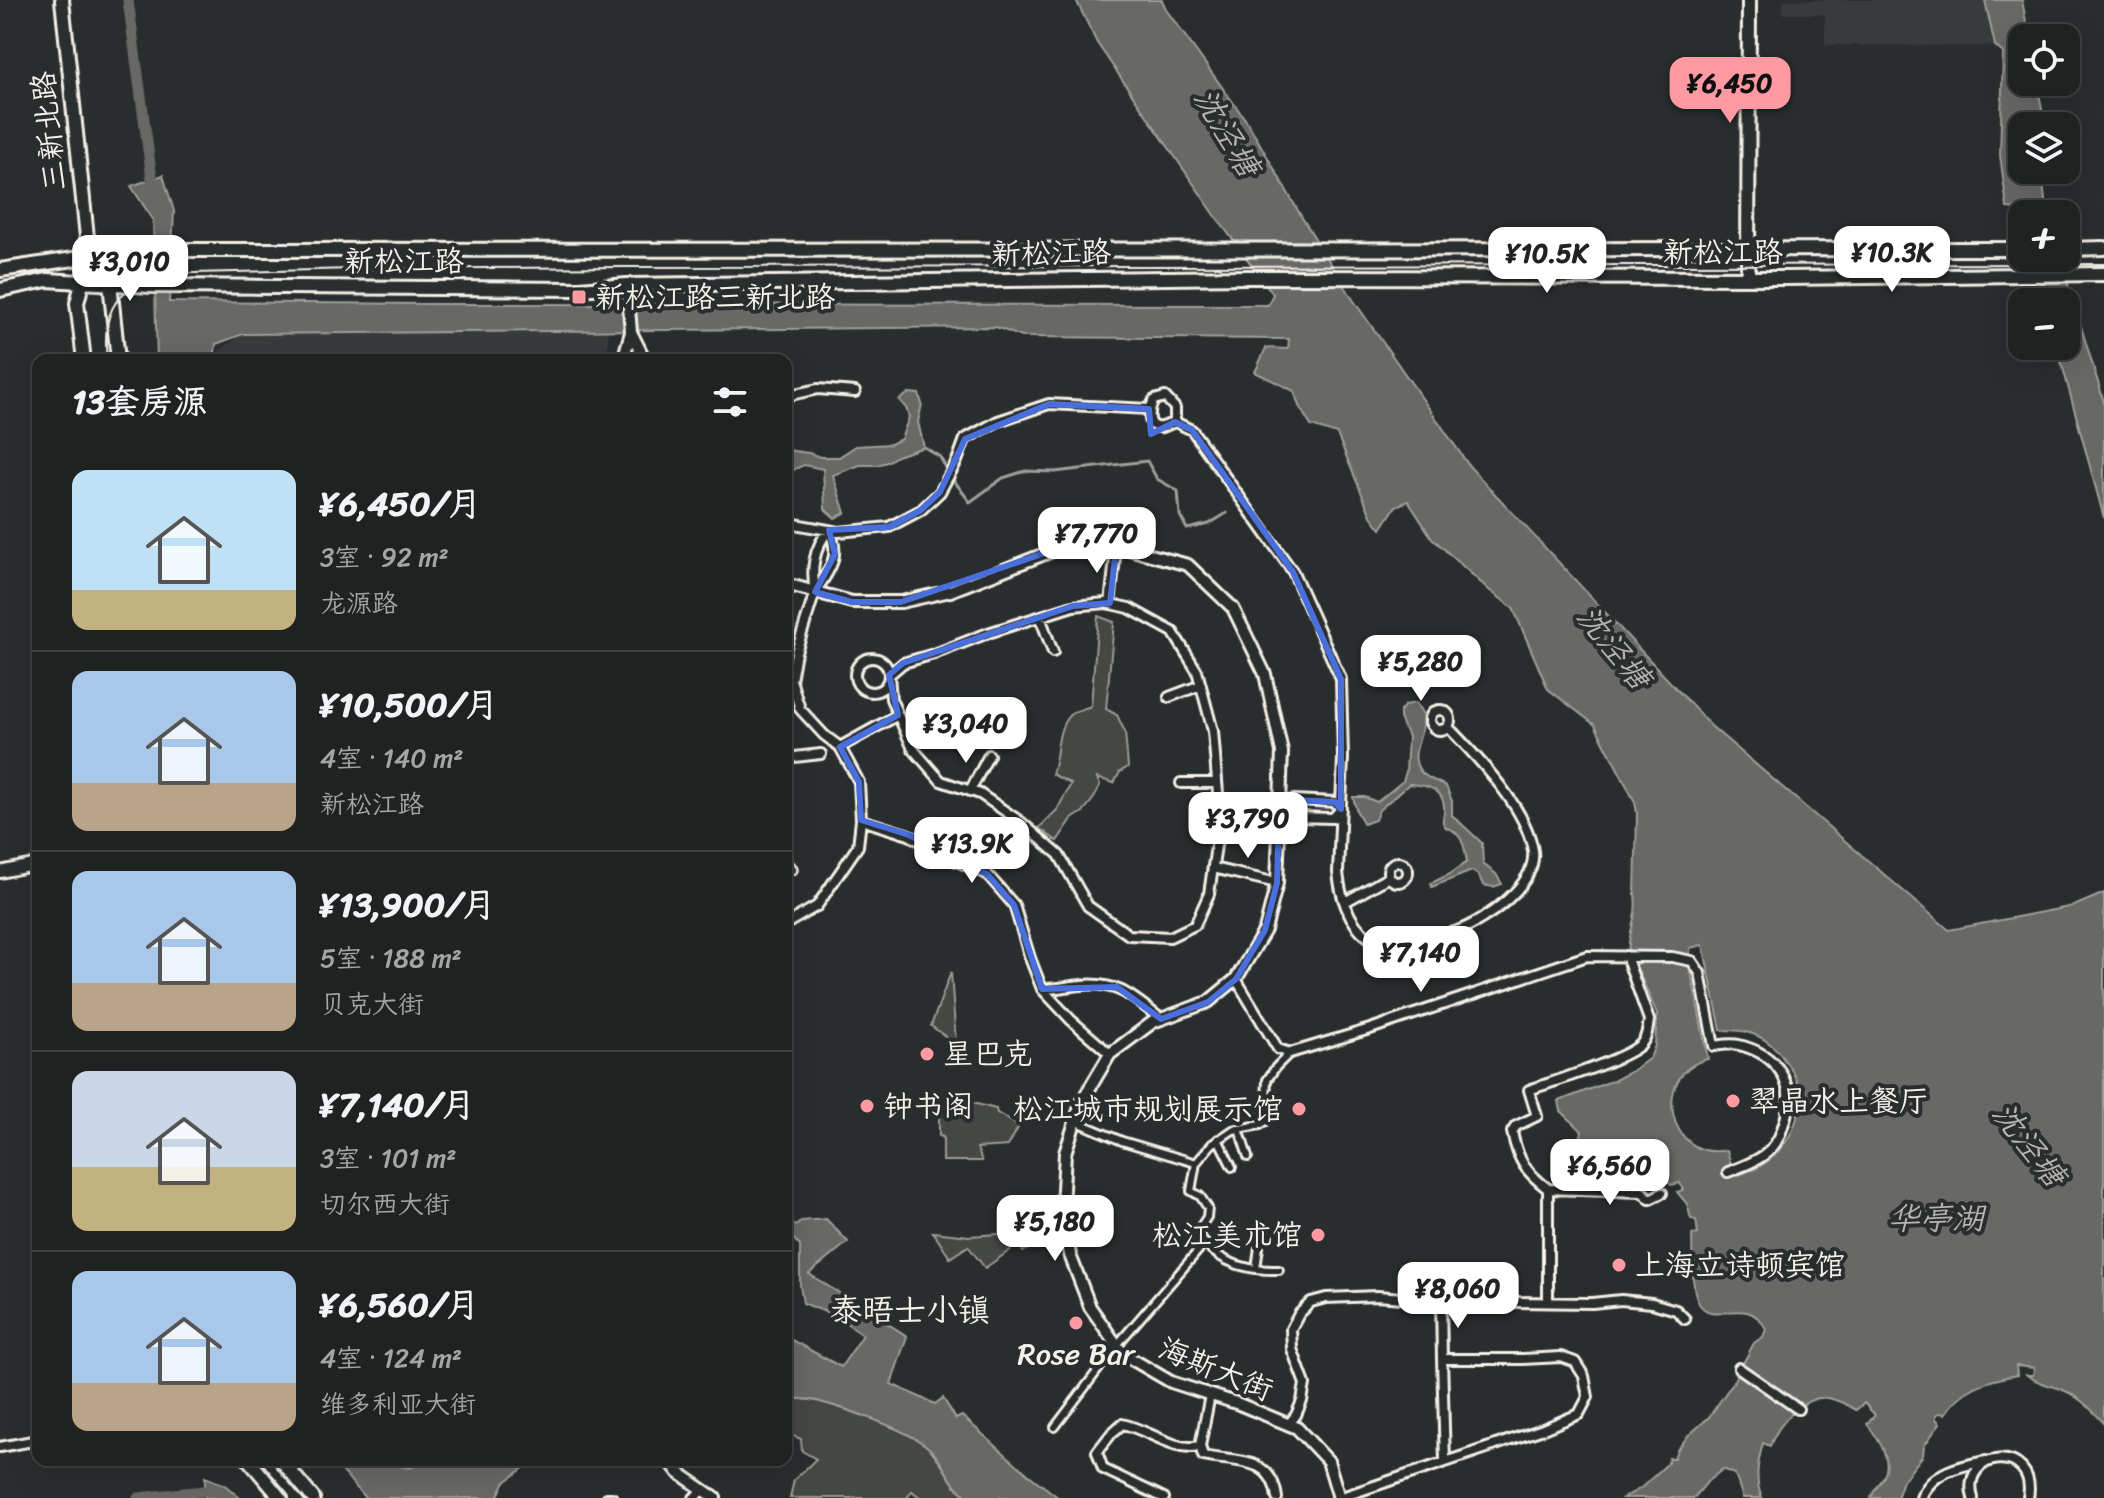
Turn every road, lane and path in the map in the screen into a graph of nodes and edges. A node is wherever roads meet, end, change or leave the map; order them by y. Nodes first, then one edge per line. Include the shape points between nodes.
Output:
1 (62, 0) edge
2 (1749, 0) edge
3 (2104, 248) edge
4 (2008, 249) edge
5 (2080, 249) edge
6 (1748, 250) junction
7 (89, 256) junction
8 (0, 270) edge
9 (2104, 274) edge
10 (1748, 278) junction
11 (81, 282) junction
12 (110, 283) junction
13 (627, 285) junction
14 (0, 290) edge
15 (631, 332) junction
16 (83, 354) edge
17 (117, 354) edge
18 (625, 354) edge
19 (642, 354) edge
20 (855, 392) dead end
21 (792, 395) edge
22 (1149, 409) junction
23 (1175, 422) junction
24 (792, 523) edge
25 (829, 530) junction
26 (1116, 549) junction
27 (792, 586) edge
28 (815, 592) junction
29 (1110, 604) junction
30 (1040, 617) junction
31 (1053, 652) dead end
32 (792, 674) edge
33 (889, 675) junction
34 (792, 683) edge
35 (1201, 685) junction
36 (1169, 697) dead end
37 (898, 715) junction
38 (1448, 727) dead end
39 (840, 747) junction
40 (821, 754) dead end
41 (989, 755) dead end
42 (792, 757) edge
43 (1181, 783) dead end
44 (1217, 783) junction
45 (970, 791) junction
46 (1279, 809) junction
47 (1341, 809) junction
48 (861, 820) junction
49 (32, 865) edge
50 (1213, 868) junction
51 (0, 872) edge
52 (1389, 877) dead end
53 (1277, 883) junction
54 (1345, 902) junction
55 (792, 921) edge
56 (1626, 956) junction
57 (1236, 979) junction
58 (1042, 989) junction
59 (1161, 1019) junction
60 (1290, 1053) junction
61 (1110, 1054) junction
62 (1075, 1121) junction
63 (1239, 1129) junction
64 (1218, 1139) junction
65 (1248, 1157) dead end
66 (1196, 1163) junction
67 (1232, 1167) dead end
68 (1728, 1172) dead end
69 (1548, 1189) junction
70 (1662, 1193) dead end
71 (1208, 1208) junction
72 (1217, 1209) dead end
73 (1204, 1244) junction
74 (1259, 1247) dead end
75 (1256, 1269) junction
76 (1279, 1270) dead end
77 (1441, 1301) junction
78 (1548, 1302) junction
79 (1685, 1319) dead end
80 (1117, 1345) junction
81 (1442, 1359) junction
82 (1739, 1368) dead end
83 (1210, 1395) junction
84 (1798, 1409) dead end
85 (1289, 1424) junction
86 (1055, 1427) dead end
87 (32, 1441) edge
88 (1200, 1446) junction
89 (0, 1447) edge
90 (1990, 1460) junction
91 (1445, 1462) junction
92 (254, 1466) edge
93 (286, 1466) edge
94 (674, 1466) edge
95 (703, 1489) junction
96 (281, 1498) edge
97 (313, 1498) edge
98 (694, 1498) edge
99 (715, 1498) edge
100 (1164, 1498) edge
101 (1277, 1498) edge
102 (1339, 1498) edge
103 (1921, 1498) edge
104 (1973, 1498) edge
105 (2028, 1498) edge

1 - 7 main road, 三新北路
2 - 6 main road
3 - 5 main road
4 - 6 main road, 新松江路
6 - 7 main road, 新松江路 via 149,250
6 - 10 main road
7 - 8 main road, 新松江路
7 - 11 main road, 三新北路
7 - 12 main road
9 - 10 main road, 新松江路
10 - 13 main road, 新松江路 via 1246,277
11 - 12 main road, 新松江路
11 - 14 main road, 新松江路 via 47,280
11 - 16 main road, 三新北路 via 77,303
12 - 13 main road, 新松江路 via 580,289
12 - 17 main road
13 - 15 street
15 - 18 street
15 - 19 street
20 - 21 street via 818,389
22 - 23 street via 1155,425
22 - 23 street via 1154,400 1165,397 1175,408
22 - 25 street via 1049,404 998,421 965,439 940,492 921,510 889,527
23 - 47 street via 1192,430 1293,572 1341,679
24 - 25 street
25 - 28 street via 819,541 812,573
25 - 28 street via 835,554
26 - 28 street via 1065,546 950,591 901,602 852,602
26 - 29 street
26 - 46 street via 1188,565 1233,608 1265,674 1282,752
27 - 28 street
28 - 32 street
29 - 30 street via 1073,606
29 - 35 street via 1129,608 1173,632
30 - 31 street
30 - 33 street via 903,663
33 - 33 street via 878,658 862,661 855,669 859,686 869,692 885,686
33 - 37 street
34 - 39 street via 800,709
35 - 36 street
35 - 44 street via 1213,731
37 - 39 street
37 - 45 street via 913,749 941,781
38 - 54 street via 1520,815 1533,854 1525,881 1482,918 1458,931 1420,940 1369,938 1354,923
39 - 48 street via 859,782
40 - 42 street
41 - 45 street
43 - 44 street
44 - 50 street via 1220,818
45 - 50 street via 1021,822 1059,855 1088,906 1129,935 1170,937 1195,925 1209,894
46 - 47 street via 1294,800 1335,802
46 - 47 street via 1296,817 1333,818
46 - 53 street
47 - 54 street via 1338,872
48 - 55 street via 858,846 817,906
48 - 58 street via 909,835 987,874 1014,905
49 - 51 street
50 - 53 street
52 - 54 street
53 - 57 street via 1265,930
56 - 60 street via 1587,956
56 - 68 street via 1692,961 1700,973 1714,1046 1737,1044 1762,1054 1788,1084 1787,1114 1778,1141 1766,1155
56 - 69 street via 1649,1020 1641,1045 1529,1090 1537,1116 1512,1132 1523,1166
57 - 59 street, 海斯大街 via 1208,1002
57 - 60 street via 1278,1049
58 - 59 street via 1117,987
58 - 61 street
59 - 61 street, 海斯大街
60 - 63 street via 1267,1080 1265,1122
61 - 62 street, 海斯大街
62 - 66 street
62 - 80 street, 海斯大街 via 1065,1153 1062,1207 1070,1255 1090,1307
63 - 64 street
63 - 65 street
64 - 66 street
64 - 67 street
66 - 71 street via 1191,1191
69 - 70 street via 1642,1192 1650,1199
69 - 78 street
71 - 72 street
71 - 73 street via 1197,1232
73 - 75 street via 1232,1265
73 - 80 street
74 - 75 street
75 - 76 street
77 - 78 street
77 - 81 street
77 - 85 street via 1377,1296 1311,1302 1291,1329 1305,1384
78 - 79 street via 1652,1303 1676,1310
80 - 83 street, 海斯大街 via 1123,1354 1171,1382
80 - 86 street
81 - 91 street
81 - 91 street via 1561,1357 1575,1362 1588,1397 1579,1414
82 - 84 street
83 - 85 street, 海斯大街
83 - 88 street
85 - 102 street, 海斯大街 via 1328,1461
87 - 89 street
88 - 100 street via 1184,1448 1122,1424 1097,1452 1103,1469
88 - 101 street via 1203,1456 1262,1467 1275,1483
90 - 103 street via 1947,1471
90 - 104 street via 1975,1473
90 - 105 street via 2009,1460 2024,1471
91 - 102 street
92 - 96 main road
93 - 97 main road
94 - 95 street
95 - 98 street
95 - 99 street

